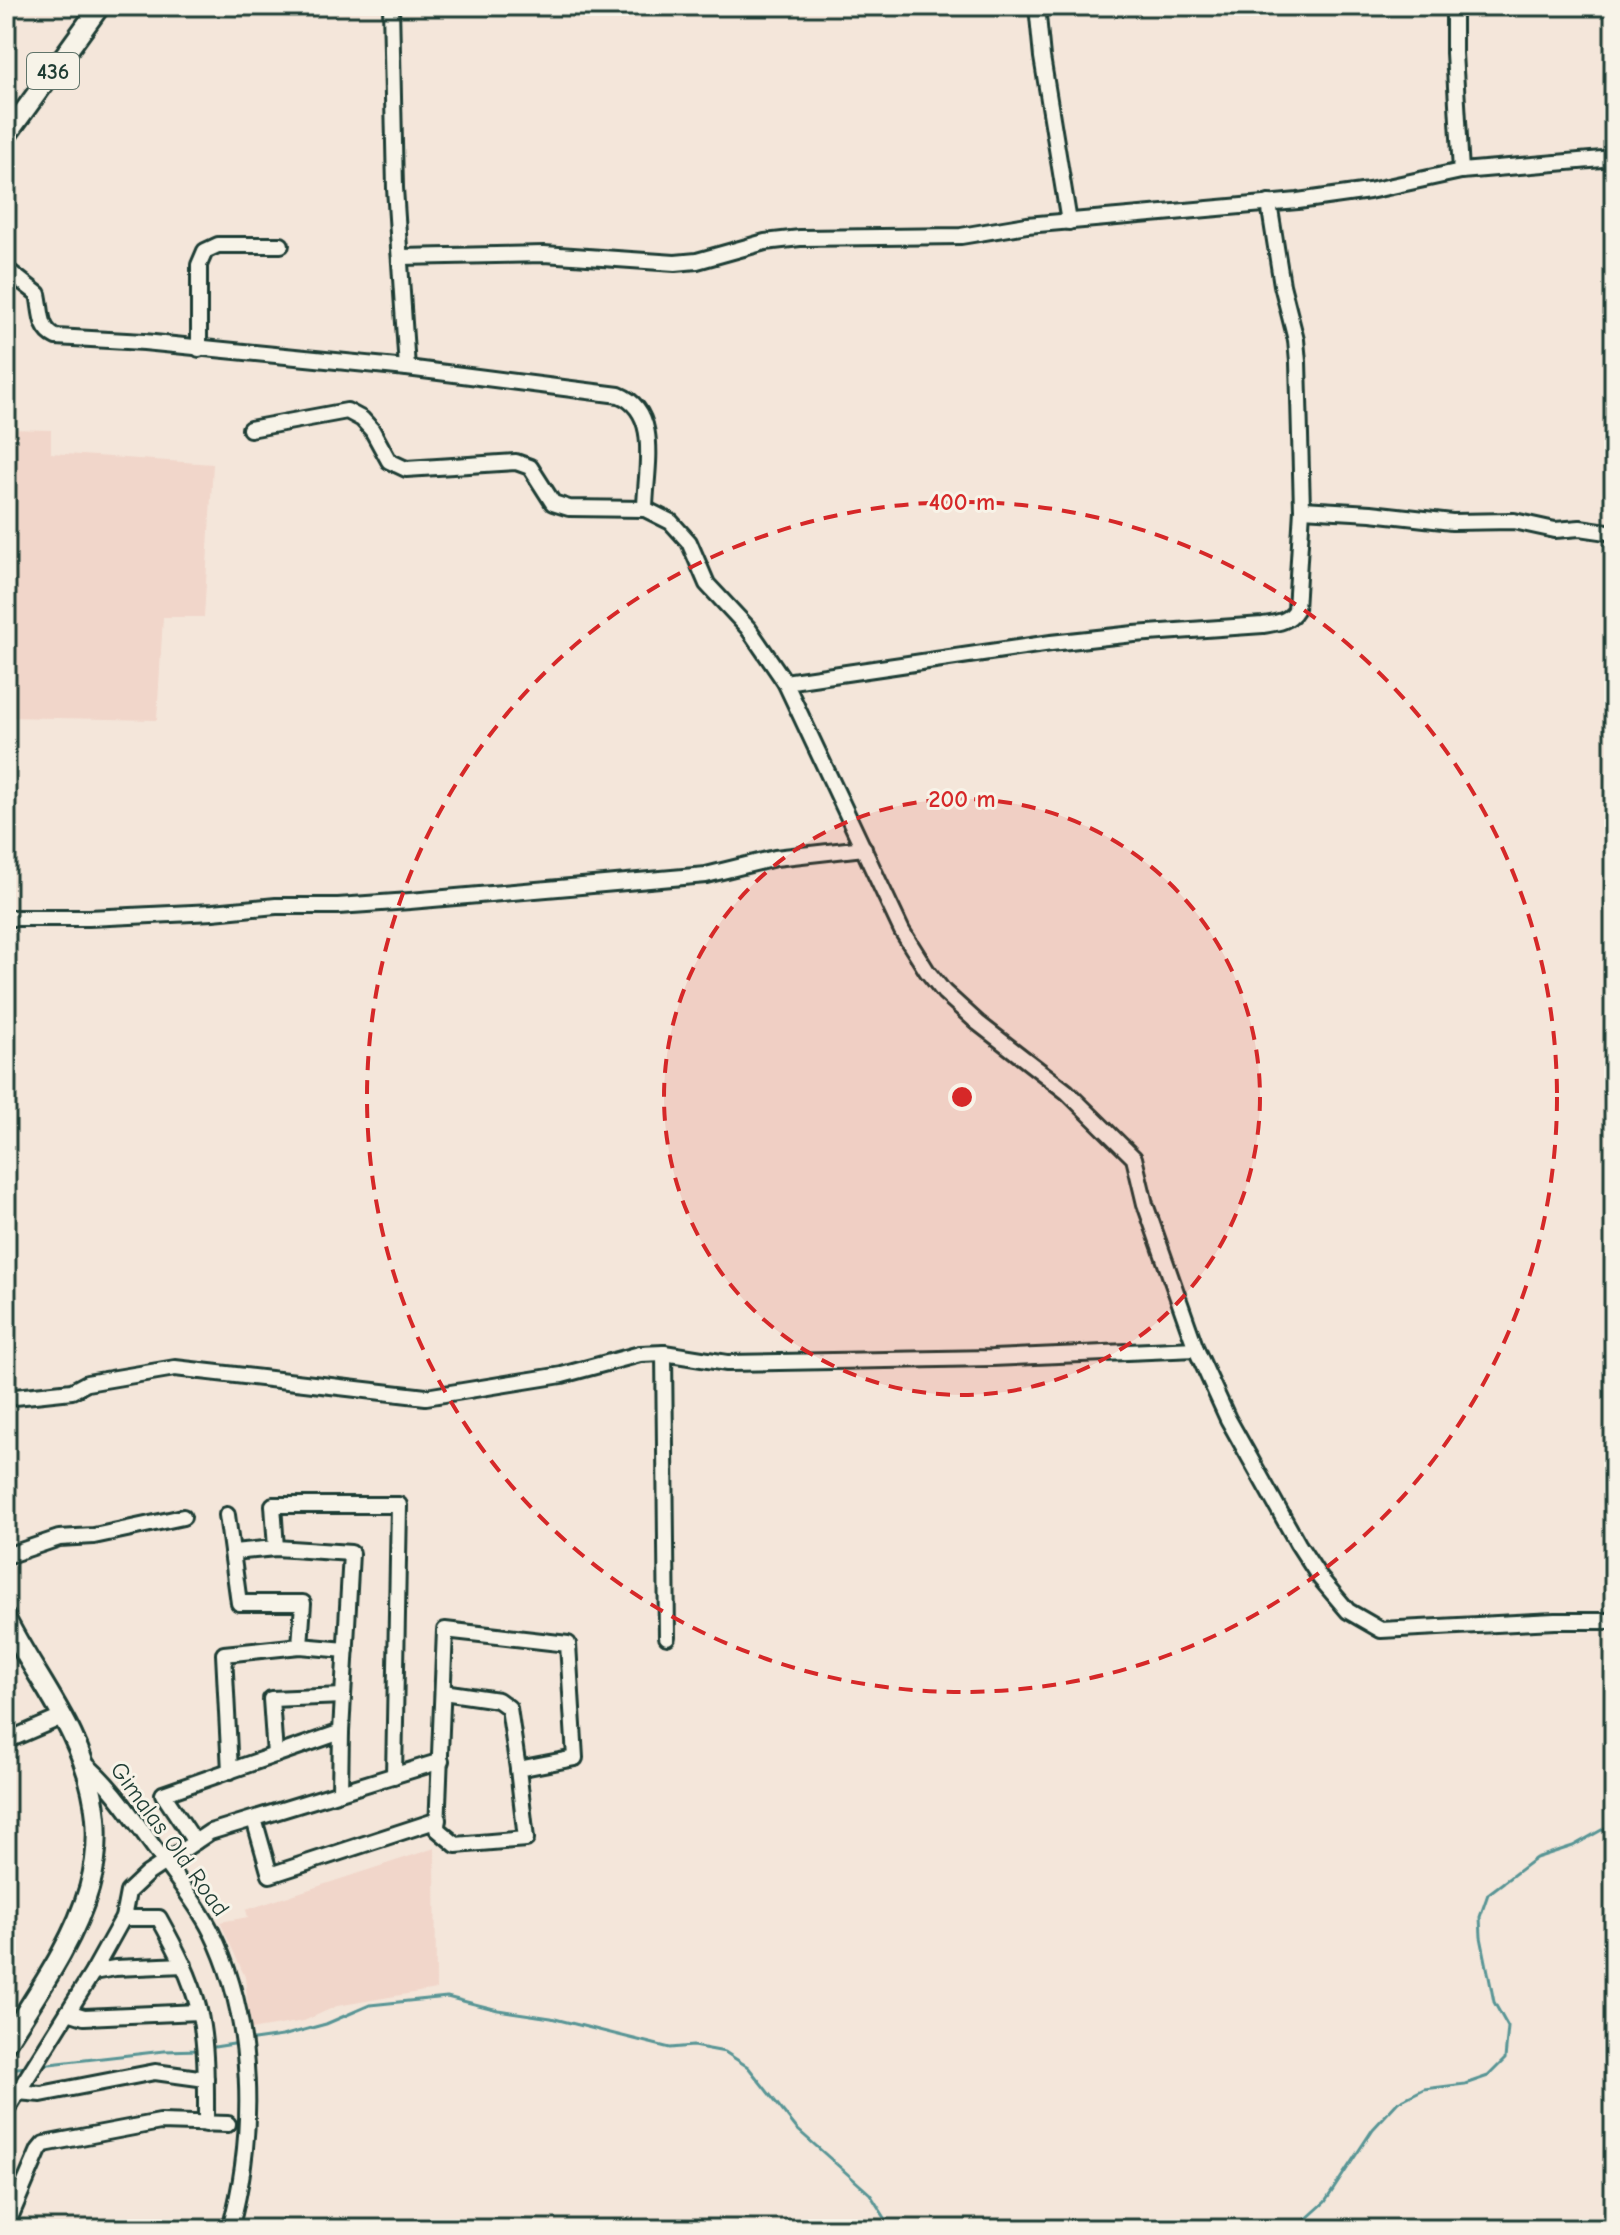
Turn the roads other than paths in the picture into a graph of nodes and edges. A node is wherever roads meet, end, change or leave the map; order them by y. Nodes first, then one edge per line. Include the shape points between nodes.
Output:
1 (100, 6) edge
2 (391, 6) edge
3 (1037, 6) edge
4 (1454, 6) edge
5 (6, 136) edge
6 (1614, 158) edge
7 (1461, 171) junction
8 (1269, 203) junction
9 (1069, 222) junction
10 (281, 245) dead end
11 (401, 257) junction
12 (6, 269) edge
13 (199, 349) junction
14 (407, 368) junction
15 (250, 429) dead end
16 (645, 509) junction
17 (1302, 509) junction
18 (1614, 533) edge
19 (785, 682) junction
20 (864, 848) junction
21 (6, 918) edge
22 (1196, 1349) junction
23 (664, 1353) junction
24 (6, 1398) edge
25 (227, 1515) dead end
26 (183, 1517) dead end
27 (276, 1548) junction
28 (233, 1552) junction
29 (6, 1556) edge
30 (6, 1619) edge
31 (1614, 1621) edge
32 (667, 1637) dead end
33 (300, 1646) junction
34 (346, 1650) junction
35 (443, 1692) junction
36 (343, 1696) junction
37 (62, 1717) junction
38 (341, 1732) junction
39 (6, 1741) edge
40 (275, 1755) junction
41 (82, 1761) junction
42 (441, 1761) junction
43 (518, 1769) junction
44 (230, 1771) junction
45 (394, 1776) junction
46 (340, 1792) junction
47 (254, 1819) junction
48 (438, 1820) junction
49 (195, 1842) junction
50 (164, 1862) junction
51 (123, 1918) junction
52 (111, 1939) junction
53 (184, 1965) junction
54 (115, 1968) junction
55 (93, 1972) junction
56 (68, 2012) junction
57 (199, 2012) junction
58 (6, 2043) edge
59 (206, 2079) junction
60 (17, 2092) junction
61 (6, 2111) edge
62 (206, 2124) junction
63 (228, 2124) dead end
64 (6, 2220) edge
65 (230, 2229) edge

1 - 5 main road, 436
2 - 11 street
3 - 9 street
4 - 7 street
6 - 7 street
7 - 8 street via 1369,191
8 - 9 street
8 - 17 street via 1296,340
9 - 11 street via 961,236 776,241 675,263 544,254
10 - 13 street via 218,245 205,251 199,265
11 - 14 street
12 - 13 street via 38,294 43,327 56,337
13 - 14 street
14 - 16 street via 629,399 639,409 649,442
15 - 16 street via 347,411 372,430 389,461 406,469 516,462 530,467 553,503
16 - 19 street via 671,522 689,542 707,584 748,628
17 - 18 street via 1452,522 1514,521 1555,530
17 - 19 street via 1296,610 1280,622 1051,643
19 - 20 street
20 - 21 street via 775,858 706,875 441,898
20 - 22 street via 902,931 944,992 1067,1092 1134,1158
22 - 23 street via 727,1363
22 - 31 street via 1228,1419 1298,1544 1348,1611 1381,1630
23 - 24 street via 426,1397 175,1368 87,1383 72,1391
23 - 32 street
25 - 28 street
26 - 29 street via 59,1538
27 - 28 street
27 - 34 street via 351,1553
27 - 45 street via 273,1505 399,1505
28 - 33 street via 239,1603 303,1603
30 - 37 main road
33 - 34 street
33 - 44 street via 224,1654
34 - 36 street
35 - 42 street
35 - 43 street via 498,1700 509,1708
35 - 43 street via 445,1630 568,1644 575,1758
36 - 38 street
36 - 40 street via 271,1699
37 - 39 street
37 - 41 main road
38 - 40 street
38 - 46 street
40 - 44 street
41 - 50 street, Gimalas Old Road via 107,1782
41 - 58 main road via 95,1801 97,1836 87,1900 67,1946
42 - 45 street
42 - 48 street
43 - 48 street via 526,1839 456,1845 437,1829
44 - 49 street via 163,1794
45 - 46 street
46 - 47 street
47 - 48 street via 270,1875
47 - 49 street
49 - 50 street
50 - 51 street via 128,1892
50 - 65 street, Gimalas Old Road via 216,1941 232,1981 243,2037 246,2152
51 - 52 street
51 - 53 street via 159,1918
52 - 54 street
52 - 55 street
53 - 54 street
53 - 57 street
54 - 55 street
55 - 56 street
56 - 57 street via 84,2017
56 - 60 street
57 - 59 street
59 - 60 street via 155,2072 41,2094
59 - 62 street
60 - 61 street
62 - 63 street
62 - 64 street via 160,2122 44,2144

